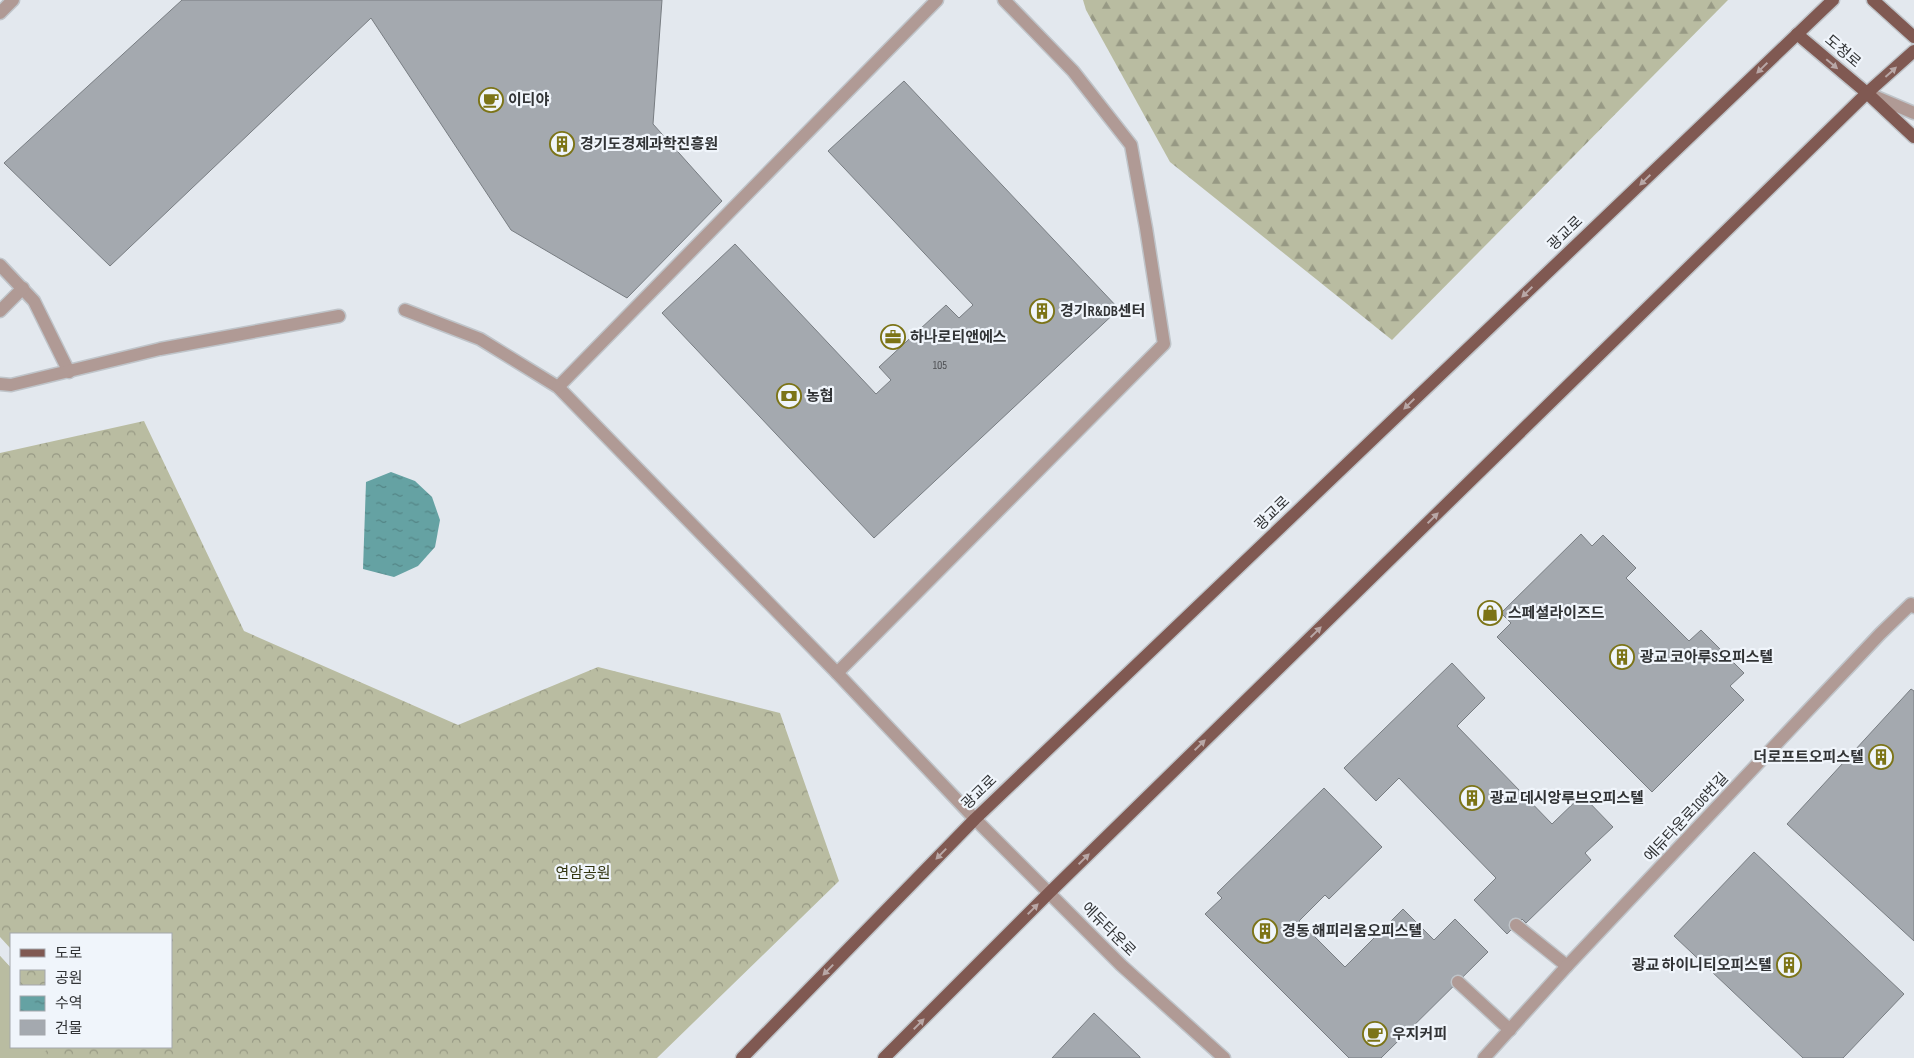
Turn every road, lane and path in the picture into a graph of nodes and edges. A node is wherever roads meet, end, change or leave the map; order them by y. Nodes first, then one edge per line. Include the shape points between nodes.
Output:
1 (13, 0) edge
2 (937, 0) edge
3 (1004, 0) edge
4 (1833, 0) edge
5 (1873, 0) edge
6 (0, 13) edge
7 (1797, 34) junction
8 (1914, 38) edge
9 (1914, 51) edge
10 (1867, 93) junction
11 (1914, 113) edge
12 (1914, 137) edge
13 (0, 265) edge
14 (23, 288) junction
15 (405, 310) dead end
16 (0, 311) edge
17 (339, 316) dead end
18 (69, 372) junction
19 (0, 384) edge
20 (558, 388) junction
21 (1914, 607) edge
22 (837, 673) junction
23 (975, 818) junction
24 (1049, 893) junction
25 (1516, 925) dead end
26 (1567, 966) junction
27 (1458, 982) dead end
28 (1510, 1030) junction
29 (742, 1058) edge
30 (884, 1058) edge
31 (1224, 1058) edge
32 (1484, 1058) edge

1 - 6 street
2 - 20 street
3 - 22 street via 1073,71 1131,145 1164,344
4 - 7 main road, 광교로
5 - 8 main road
7 -> 10 main road, 도청로
7 -> 23 main road, 광교로
10 -> 9 main road
10 - 11 street
10 - 12 main road
24 -> 10 main road
13 - 14 street
14 - 16 street
14 - 18 street via 34,301
15 - 20 street, 에듀타운로 via 480,339
17 - 18 street via 160,349
18 - 19 street via 11,386
20 - 22 street, 에듀타운로
21 - 26 street, 에듀타운로106번길 via 1911,604 1880,634
22 - 23 street, 에듀타운로
23 - 24 street, 에듀타운로
23 -> 29 main road, 광교로
30 -> 24 main road
24 - 31 street, 에듀타운로 via 1121,965
25 - 26 street
26 - 28 street, 에듀타운로106번길
27 - 28 street
28 - 32 street, 에듀타운로106번길

